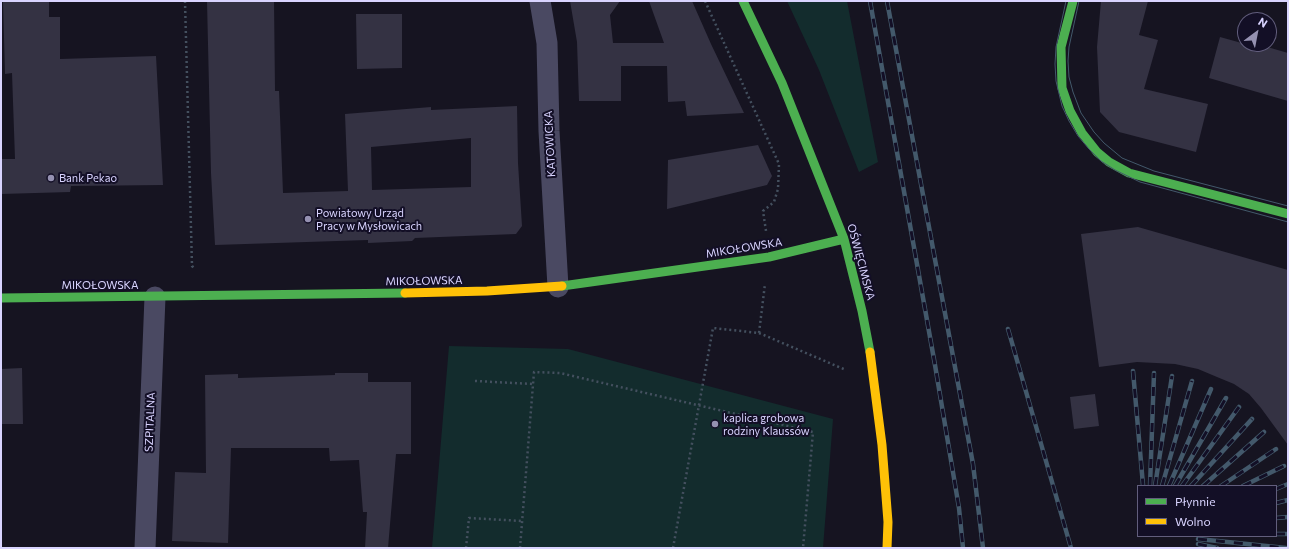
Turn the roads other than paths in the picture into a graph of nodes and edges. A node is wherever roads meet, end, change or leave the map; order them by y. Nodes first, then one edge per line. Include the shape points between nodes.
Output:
1 (540, 1) edge
2 (743, 1) edge
3 (1073, 1) edge
4 (1288, 214) edge
5 (844, 239) junction
6 (558, 287) junction
7 (155, 297) junction
8 (1, 298) edge
9 (145, 548) edge
10 (887, 548) edge

1 - 6 street, KATOWICKA via 547,43
2 - 5 street, OŚWIĘCIMSKA via 782,83
3 - 4 street via 1061,47 1062,88 1070,111 1082,133 1097,152 1108,162 1129,173
5 - 6 street, MIKOŁOWSKA via 769,257
5 - 10 street, OŚWIĘCIMSKA via 872,364 882,445 888,522
6 - 7 street, MIKOŁOWSKA via 487,291
7 - 8 street, MIKOŁOWSKA
7 - 9 street, SZPITALNA

